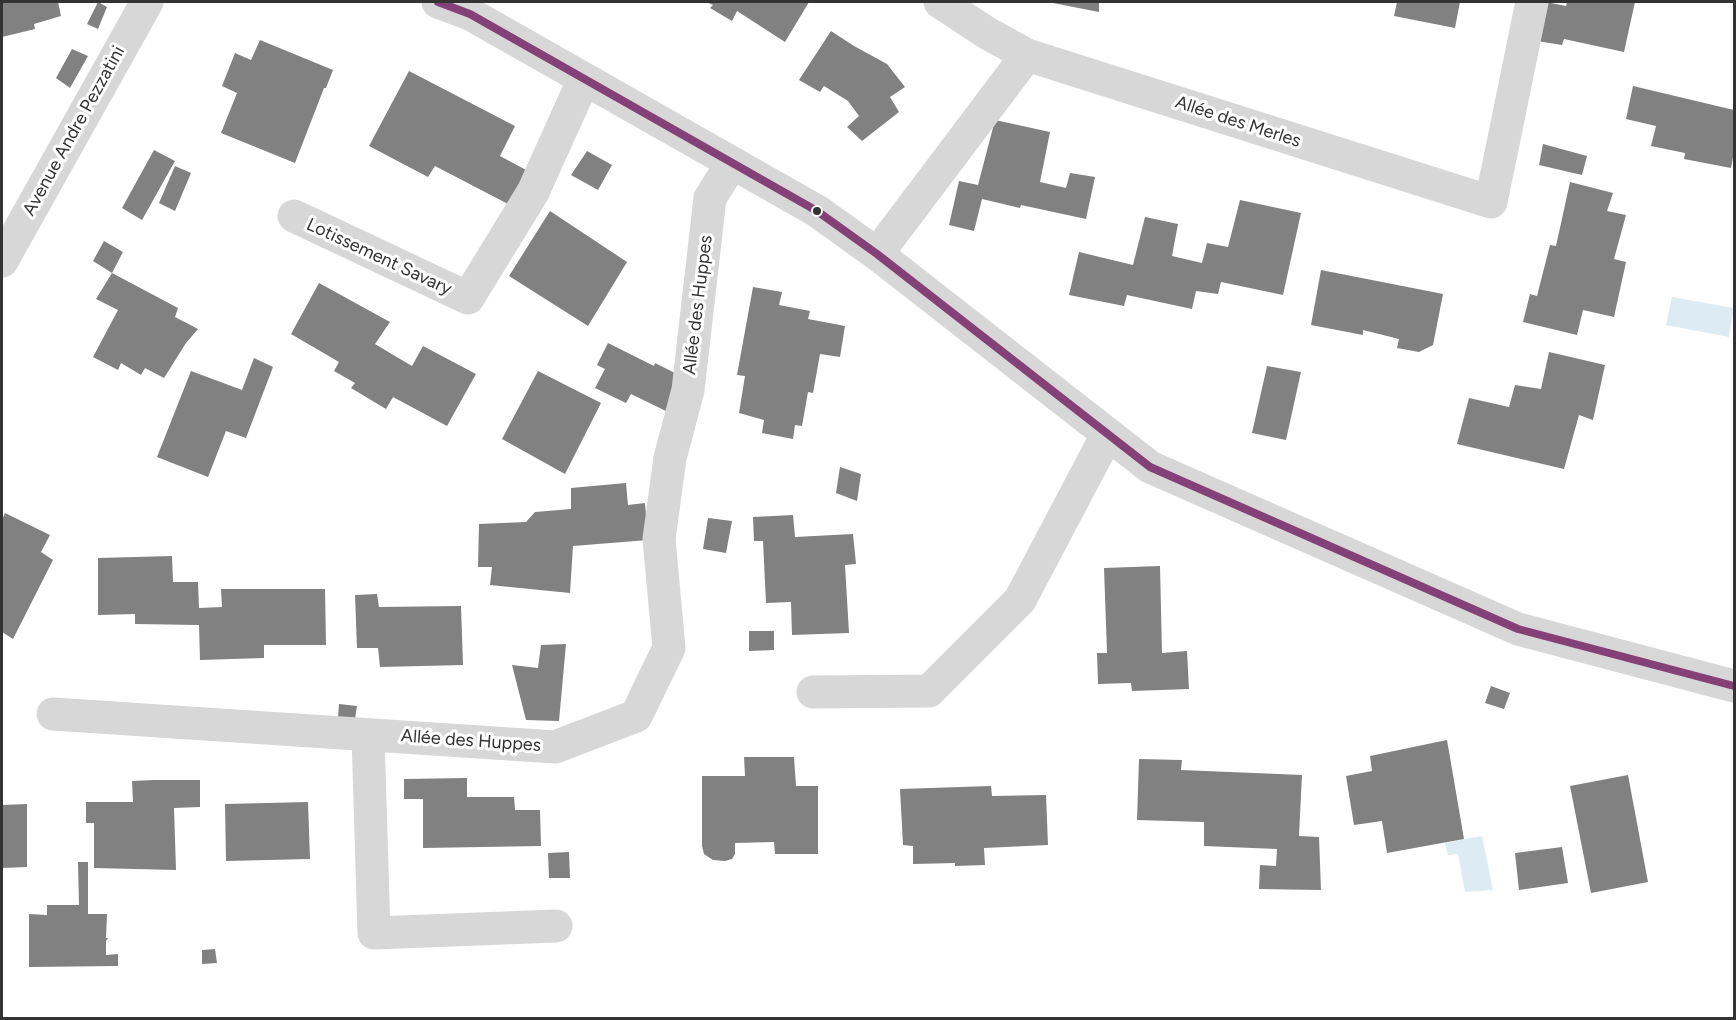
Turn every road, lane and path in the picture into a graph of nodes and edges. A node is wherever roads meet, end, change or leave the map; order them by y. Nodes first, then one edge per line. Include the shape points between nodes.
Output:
1 (147, 2) edge
2 (438, 2) edge
3 (940, 2) edge
4 (1532, 2) edge
5 (1027, 55) junction
6 (584, 79) junction
7 (732, 163) junction
8 (294, 216) dead end
9 (877, 254) junction
10 (2, 261) edge
11 (1107, 435) junction
12 (1734, 686) edge
13 (813, 692) dead end
14 (53, 714) dead end
15 (368, 735) junction
16 (556, 926) dead end

1 - 10 street, Avenue Andre Pezzatini
2 - 6 street via 470,14
3 - 5 street
4 - 5 street, Allée des Merles via 1491,202
5 - 9 street
6 - 7 street
6 - 8 street, Lotissement Savary via 533,192 468,298
7 - 9 street via 817,211
7 - 15 street, Allée des Huppes via 710,198 688,390 670,458 660,539 669,648 636,716 555,747
9 - 11 street
11 - 12 street via 1150,468 1518,629
11 - 13 street via 1020,600 930,691
14 - 15 street, Allée des Huppes
15 - 16 street via 374,933

